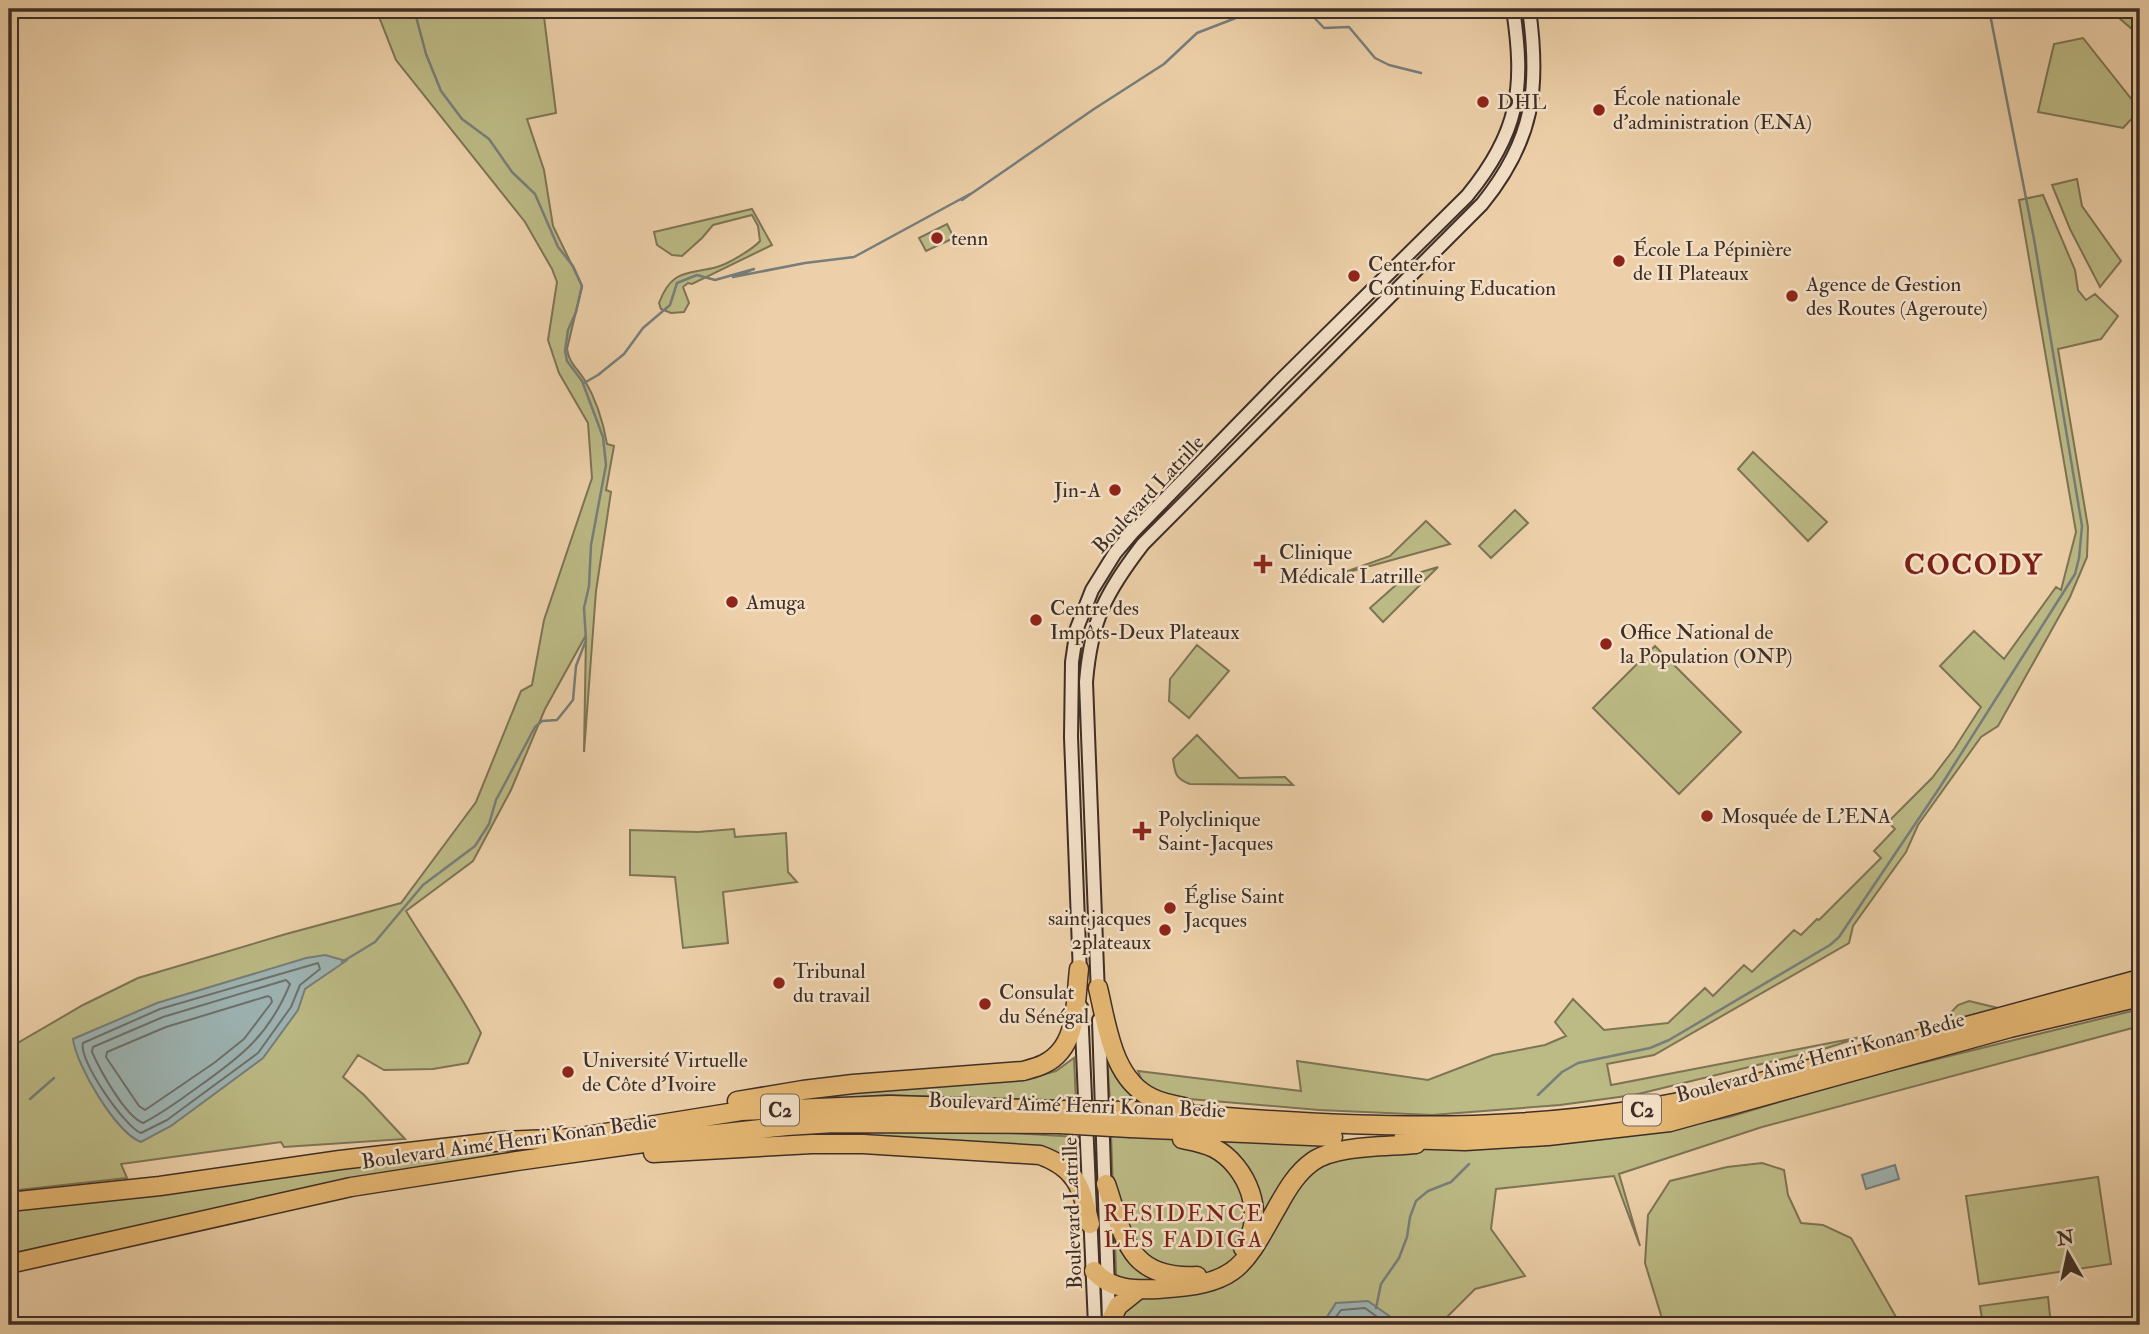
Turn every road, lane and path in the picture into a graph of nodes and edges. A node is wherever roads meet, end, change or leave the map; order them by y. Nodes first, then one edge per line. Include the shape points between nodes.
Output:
1 (1513, 9) edge
2 (1529, 9) edge
3 (1079, 969) junction
4 (2140, 979) edge
5 (1098, 988) junction
6 (2140, 997) edge
7 (1225, 1116) junction
8 (1059, 1117) junction
9 (1131, 1119) junction
10 (503, 1140) junction
11 (1451, 1140) junction
12 (517, 1161) junction
13 (1106, 1184) junction
14 (9, 1202) edge
15 (1090, 1224) junction
16 (9, 1264) edge
17 (1094, 1271) junction
18 (1108, 1284) junction
19 (1138, 1290) junction
20 (1105, 1325) edge

1 - 3 main road, Boulevard Latrille via 1520,72 1514,111 1502,146 1481,180 1132,533 1092,590 1077,628 1070,681
2 - 5 main road, Boulevard Latrille via 1535,61 1532,103 1517,152 1495,189 1143,544 1106,598 1093,632 1086,682
3 - 10 highway, C2 via 1069,1040 1045,1064 1023,1071 803,1090
3 - 15 main road, Boulevard Latrille
4 - 7 highway, Boulevard Aimé Henri Konan Bedie / C2 via 1721,1093 1610,1115 1421,1127
5 - 7 highway via 1118,1063 1135,1085 1152,1098
5 - 13 main road, Boulevard Latrille
6 - 11 highway, Boulevard Aimé Henri Konan Bedie / C2 via 1670,1122 1548,1136
7 - 9 highway, Boulevard Aimé Henri Konan Bedie / C2
8 - 9 highway, Boulevard Aimé Henri Konan Bedie / C2, bridge
8 - 10 highway, Boulevard Aimé Henri Konan Bedie / C2 via 890,1105 741,1111 574,1138
8 - 12 highway, Boulevard Aimé Henri Konan Bedie / C2 via 787,1126
9 - 11 highway, Boulevard Aimé Henri Konan Bedie / C2
9 - 13 highway via 1227,1156 1244,1177 1253,1201 1247,1242 1228,1264 1200,1276 1167,1275 1130,1251
10 - 14 highway, Boulevard Aimé Henri Konan Bedie / C2
11 - 19 highway via 1341,1151 1313,1161 1296,1176 1251,1254 1226,1277 1206,1284
12 - 15 highway via 812,1144 1014,1152 1040,1155 1066,1168 1081,1187
12 - 16 highway, Boulevard Aimé Henri Konan Bedie / C2 via 351,1188
13 - 18 main road, Boulevard Latrille
15 - 17 main road, Boulevard Latrille
17 - 18 highway
17 - 20 main road, Boulevard Latrille via 1094,1310
18 - 19 highway
18 - 20 main road, Boulevard Latrille
19 - 20 highway via 1118,1306

